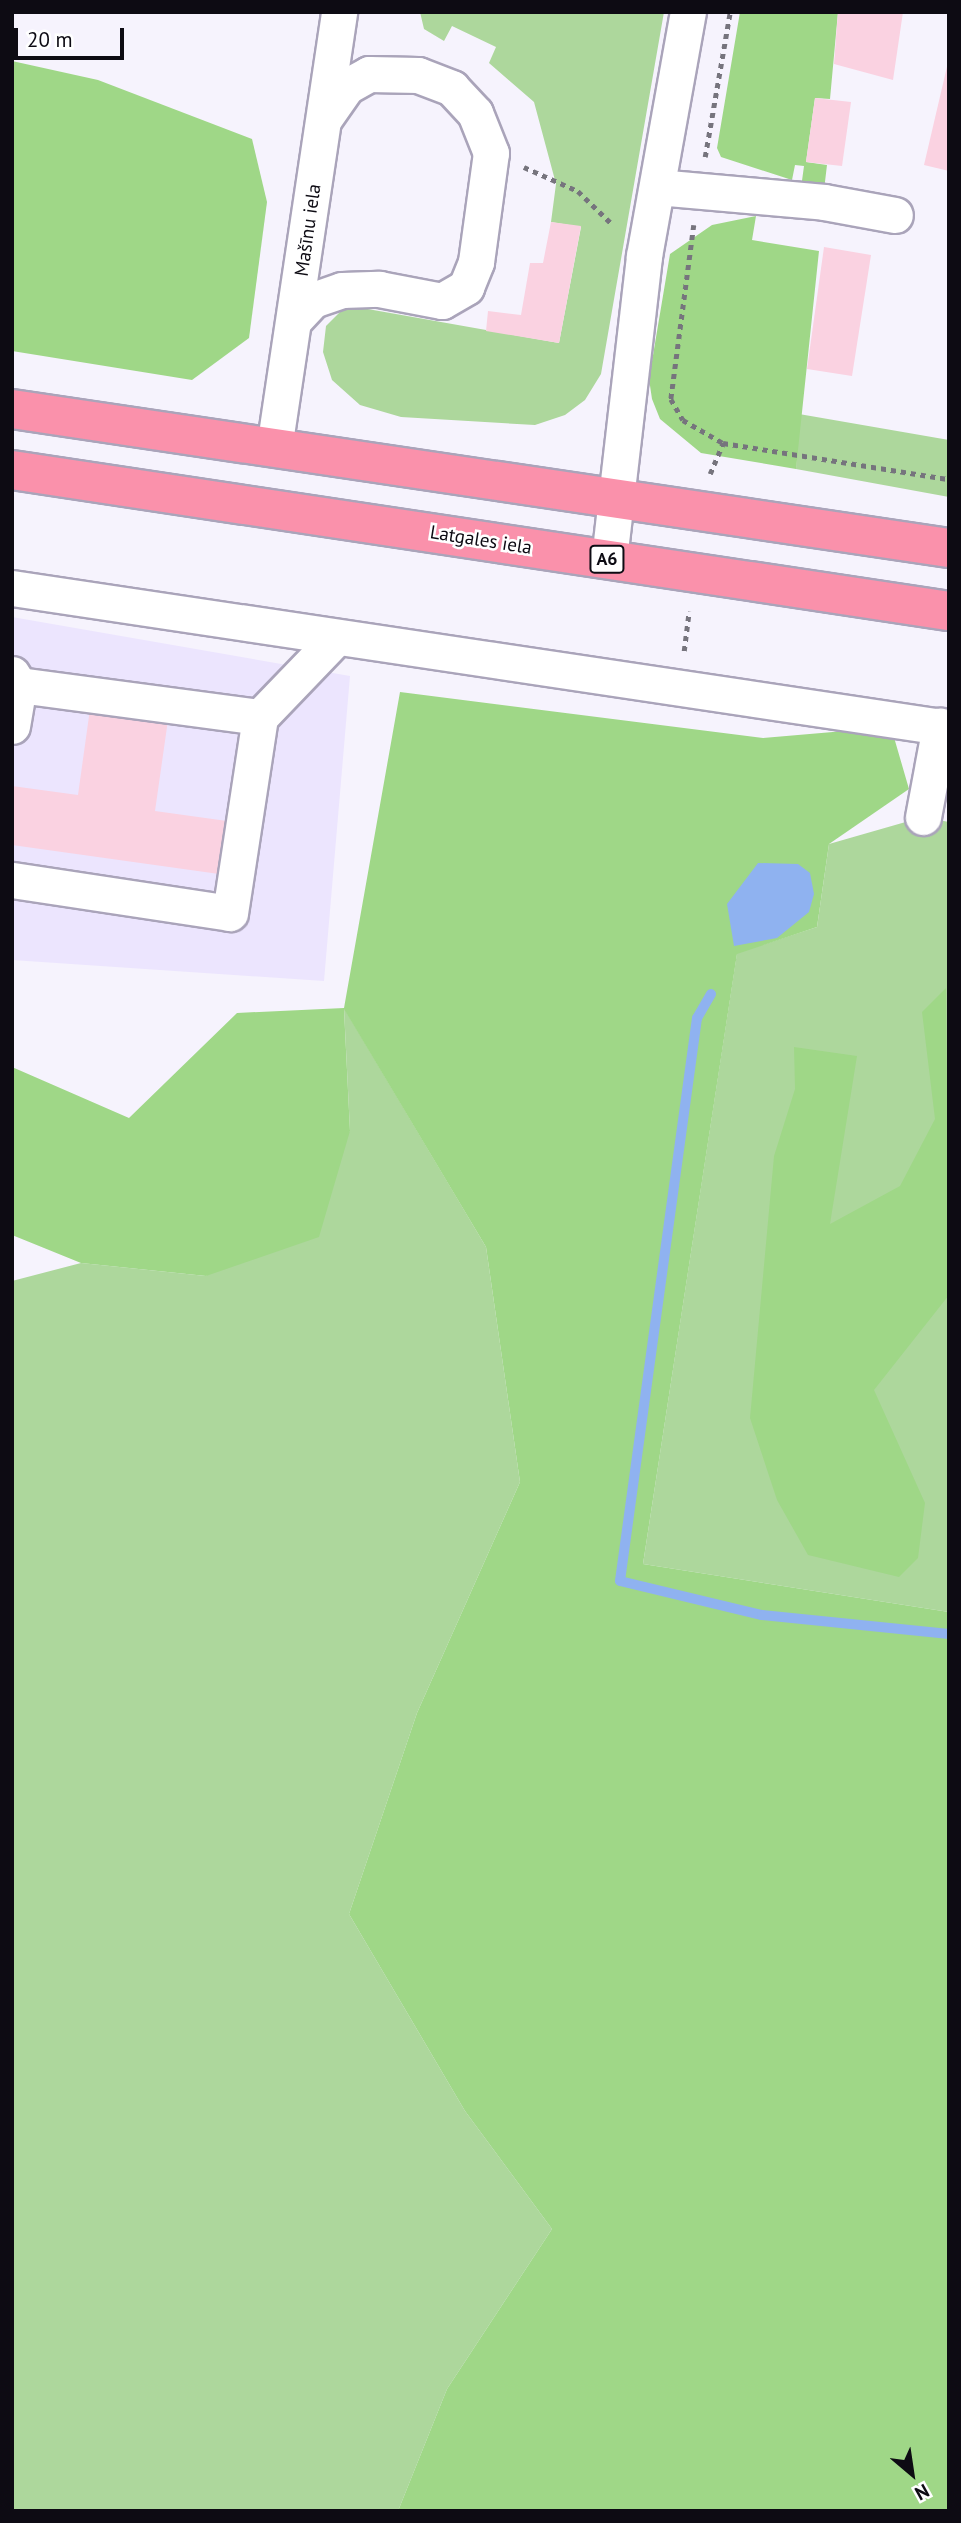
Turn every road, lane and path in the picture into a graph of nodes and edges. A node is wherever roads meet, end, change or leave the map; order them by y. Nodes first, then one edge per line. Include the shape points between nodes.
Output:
1 (339, 12) edge
2 (688, 12) edge
3 (730, 12) edge
4 (324, 118) junction
5 (491, 153) junction
6 (657, 187) junction
7 (700, 189) junction
8 (895, 215) dead end
9 (644, 256) junction
10 (296, 318) junction
11 (12, 409) edge
12 (274, 448) junction
13 (12, 470) edge
14 (949, 479) edge
15 (620, 499) junction
16 (266, 508) junction
17 (949, 548) edge
18 (609, 559) junction
19 (12, 588) edge
20 (949, 611) edge
21 (336, 638) junction
22 (15, 680) edge
23 (260, 717) junction
24 (12, 726) edge
25 (944, 727) edge
26 (923, 817) dead end
27 (12, 880) edge

1 - 4 street, Mašīnu iela
2 - 6 street
3 - 7 path
4 - 5 street via 347,86 369,74 418,75 452,88 475,113
4 - 10 street, Mašīnu iela
5 - 9 path via 578,191
5 - 10 street via 476,262 466,287 442,301 379,289 342,290 313,300
6 - 7 street
6 - 9 street
7 - 8 street
7 - 14 path via 671,399 683,419 723,443
9 - 15 street
10 - 12 street, Mašīnu iela
11 - 12 highway
12 - 15 highway
12 - 16 highway
13 - 16 highway, Latgales iela / A6
15 - 17 highway
15 - 18 street
16 - 18 highway, Latgales iela / A6
18 - 20 highway, Latgales iela / A6
19 - 21 street
21 - 23 street
21 - 25 street
22 - 23 street
22 - 24 street
23 - 27 street via 230,913
25 - 26 street

